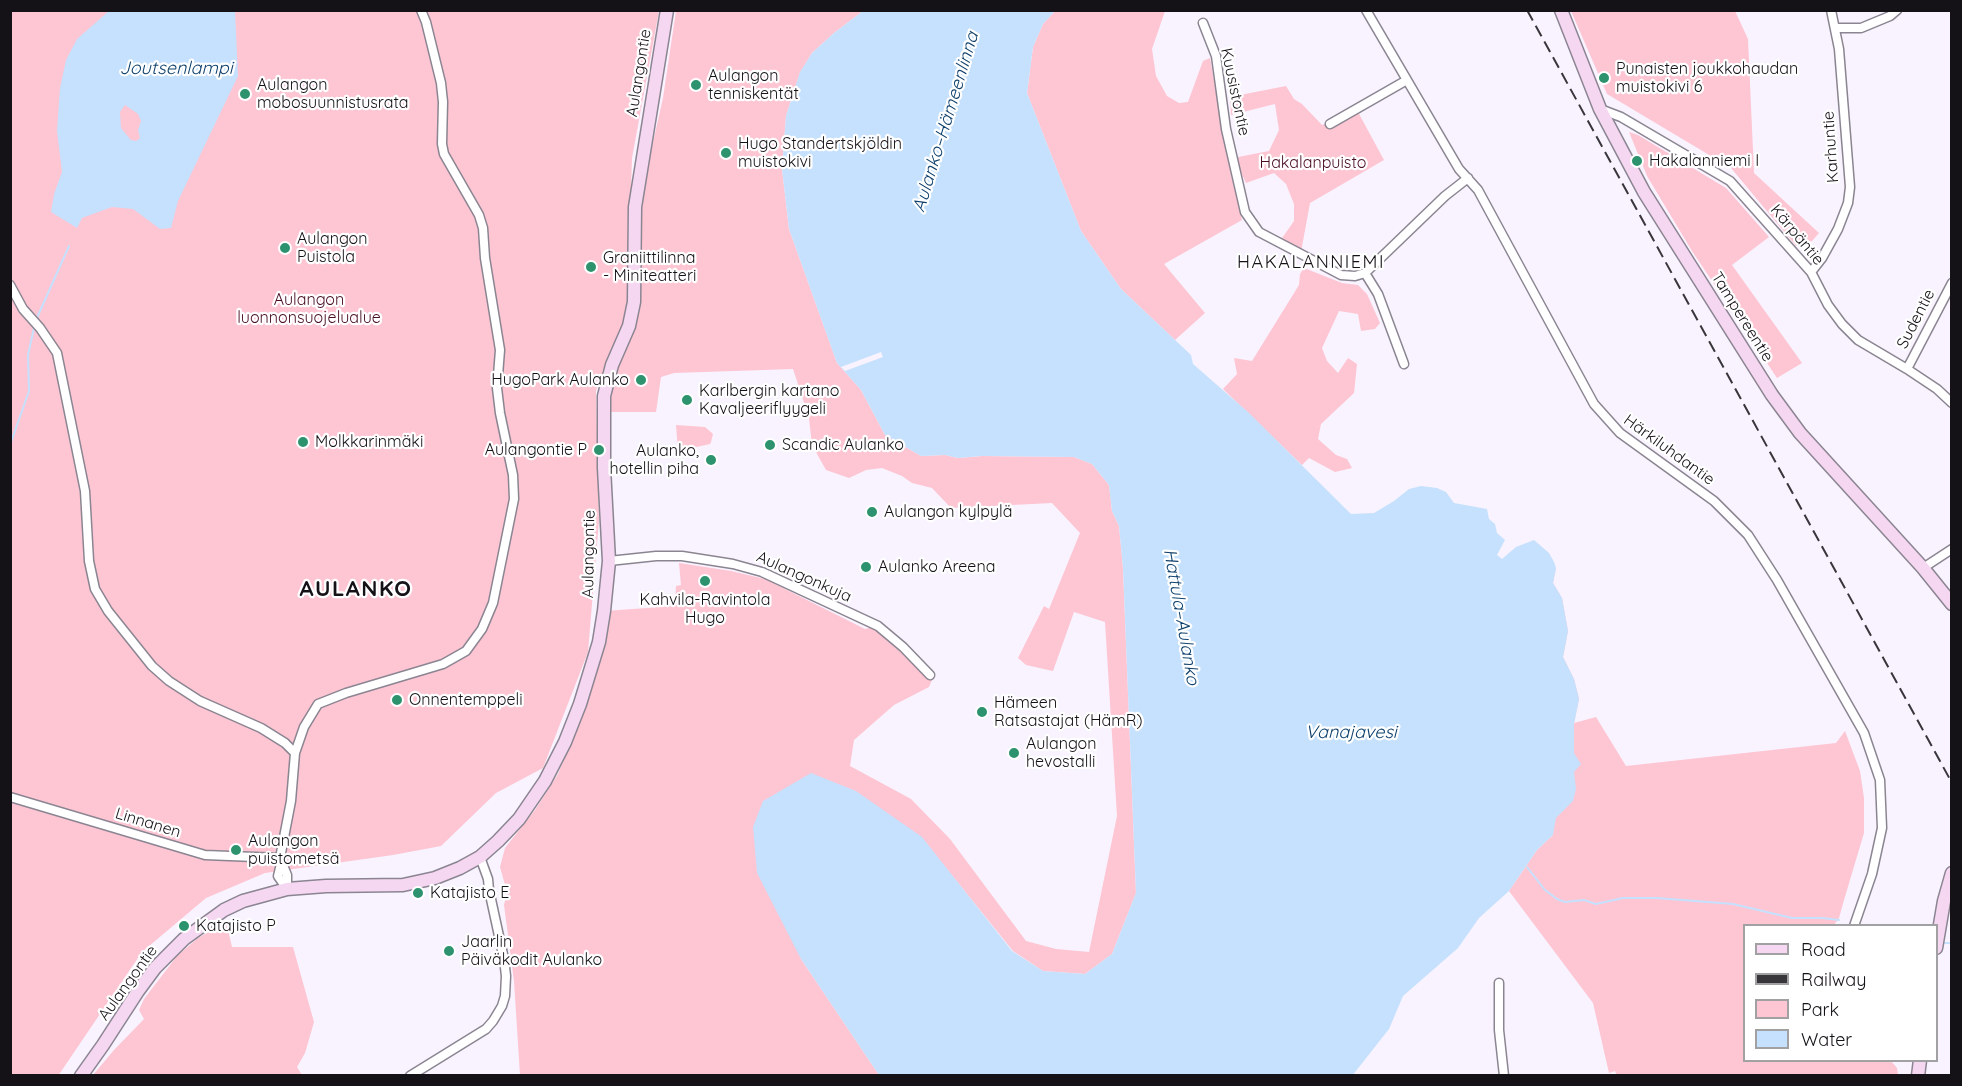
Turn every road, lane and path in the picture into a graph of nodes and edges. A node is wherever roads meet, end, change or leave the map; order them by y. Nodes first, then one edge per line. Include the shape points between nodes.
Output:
1 (421, 10) edge
2 (667, 10) edge
3 (1366, 10) edge
4 (1561, 10) edge
5 (1832, 10) edge
6 (1897, 10) edge
7 (1203, 23) dead end
8 (1836, 28) junction
9 (1407, 80) junction
10 (1600, 109) junction
11 (1330, 124) dead end
12 (1468, 178) junction
13 (1811, 272) junction
14 (1365, 273) junction
15 (1952, 283) edge
16 (10, 285) edge
17 (1404, 364) dead end
18 (1907, 369) junction
19 (1952, 403) edge
20 (1952, 549) edge
21 (609, 561) junction
22 (1923, 568) junction
23 (1952, 604) edge
24 (930, 675) dead end
25 (295, 753) junction
26 (10, 797) edge
27 (480, 857) junction
28 (280, 861) junction
29 (1952, 873) edge
30 (287, 889) junction
31 (1855, 924) edge
32 (1938, 936) edge
33 (1499, 983) dead end
34 (81, 1076) edge
35 (410, 1076) edge
36 (1504, 1076) edge

1 - 25 street via 441,83 444,154 483,228 500,350 497,388 514,500 493,603 483,629 466,651 443,664 318,704
2 - 21 main road, Aulangontie via 635,207 635,297 604,396
3 - 9 street, Härkiluhdantie
4 - 10 main road, Tampereentie
5 - 8 street, Karhuntie
6 - 8 street via 1861,28
7 - 14 street, Kuusistontie via 1216,56 1226,129 1251,223 1259,232 1341,275
8 - 13 street, Karhuntie via 1850,186 1838,230
9 - 11 street
9 - 12 street, Härkiluhdantie
10 - 13 street, Kärpäntie via 1621,117 1730,181
10 - 22 main road, Tampereentie via 1644,192 1787,416
12 - 14 street
12 - 31 street, Härkiluhdantie via 1594,404 1620,434 1714,501 1748,535 1864,733 1880,780 1882,828
13 - 18 street, Kärpäntie via 1842,324 1858,340
14 - 17 street via 1378,294
15 - 18 street, Sudentie
16 - 25 street via 57,353 85,491 89,561 95,589 108,611 169,681 200,701 261,728
18 - 19 street, Kärpäntie
20 - 22 street
21 - 24 street, Aulangonkuja via 682,556 762,572 878,626
21 - 27 main road, Aulangontie via 599,642 565,742 545,782 519,819
22 - 23 main road, Tampereentie
25 - 28 street
26 - 28 street, Linnanen via 205,855
27 - 30 main road, Aulangontie via 435,878 403,885
27 - 35 street via 504,959 502,1006 486,1029
28 - 30 street via 278,876
29 - 32 main road
30 - 34 main road, Aulangontie via 273,892 251,907 211,919 184,939 155,968
33 - 36 street

